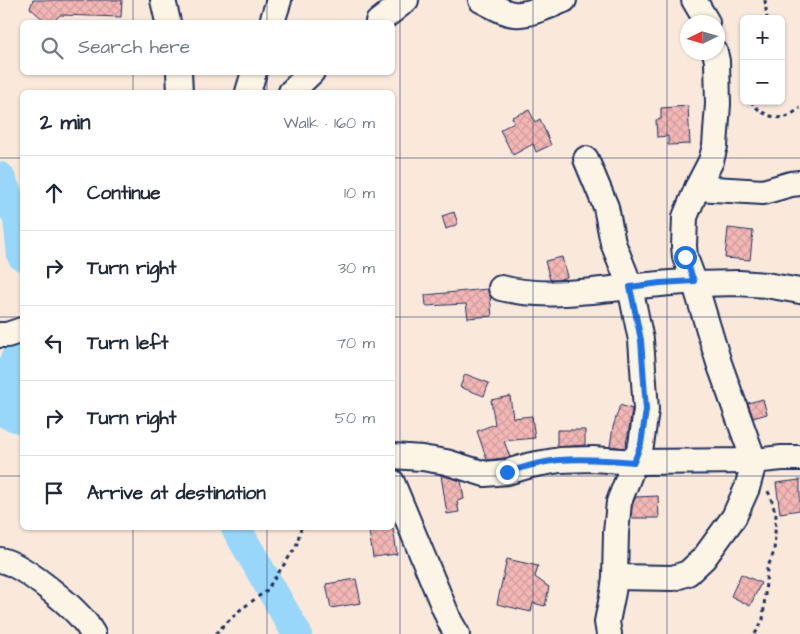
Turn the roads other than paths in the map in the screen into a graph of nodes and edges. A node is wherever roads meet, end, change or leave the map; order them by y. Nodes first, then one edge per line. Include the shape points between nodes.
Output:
1 (163, 0) edge
2 (279, 0) edge
3 (406, 0) edge
4 (481, 0) edge
5 (564, 0) edge
6 (694, 0) edge
7 (703, 15) edge
8 (168, 20) edge
9 (273, 20) edge
10 (381, 20) edge
11 (717, 60) edge
12 (179, 75) edge
13 (253, 75) edge
14 (309, 75) edge
15 (180, 90) edge
16 (249, 90) edge
17 (293, 90) edge
18 (586, 159) dead end
19 (800, 183) edge
20 (697, 188) junction
21 (695, 282) junction
22 (630, 287) junction
23 (501, 288) dead end
24 (800, 291) edge
25 (20, 331) edge
26 (0, 335) edge
27 (395, 456) edge
28 (800, 458) edge
29 (634, 462) junction
30 (753, 466) junction
31 (395, 489) edge
32 (0, 560) edge
33 (615, 577) junction
34 (602, 630) edge
35 (93, 634) edge
36 (457, 634) edge

1 - 8 street
2 - 9 street
3 - 10 street
4 - 5 street via 514,14
6 - 7 street
11 - 20 street via 715,146
12 - 15 street
13 - 16 street
14 - 17 street
18 - 22 street via 606,207 613,243
19 - 20 street via 763,192
20 - 21 street via 685,217 684,246
21 - 22 street
21 - 24 street
21 - 30 street
22 - 23 street via 542,294
22 - 29 street via 641,340 646,410 641,444
25 - 26 street
27 - 29 street via 446,462 485,474 560,460
28 - 30 street via 782,458
29 - 30 street
29 - 33 street via 620,502
30 - 33 street via 734,517 704,558 688,573 673,578
31 - 36 street
32 - 35 street via 29,574 70,607
33 - 34 street

